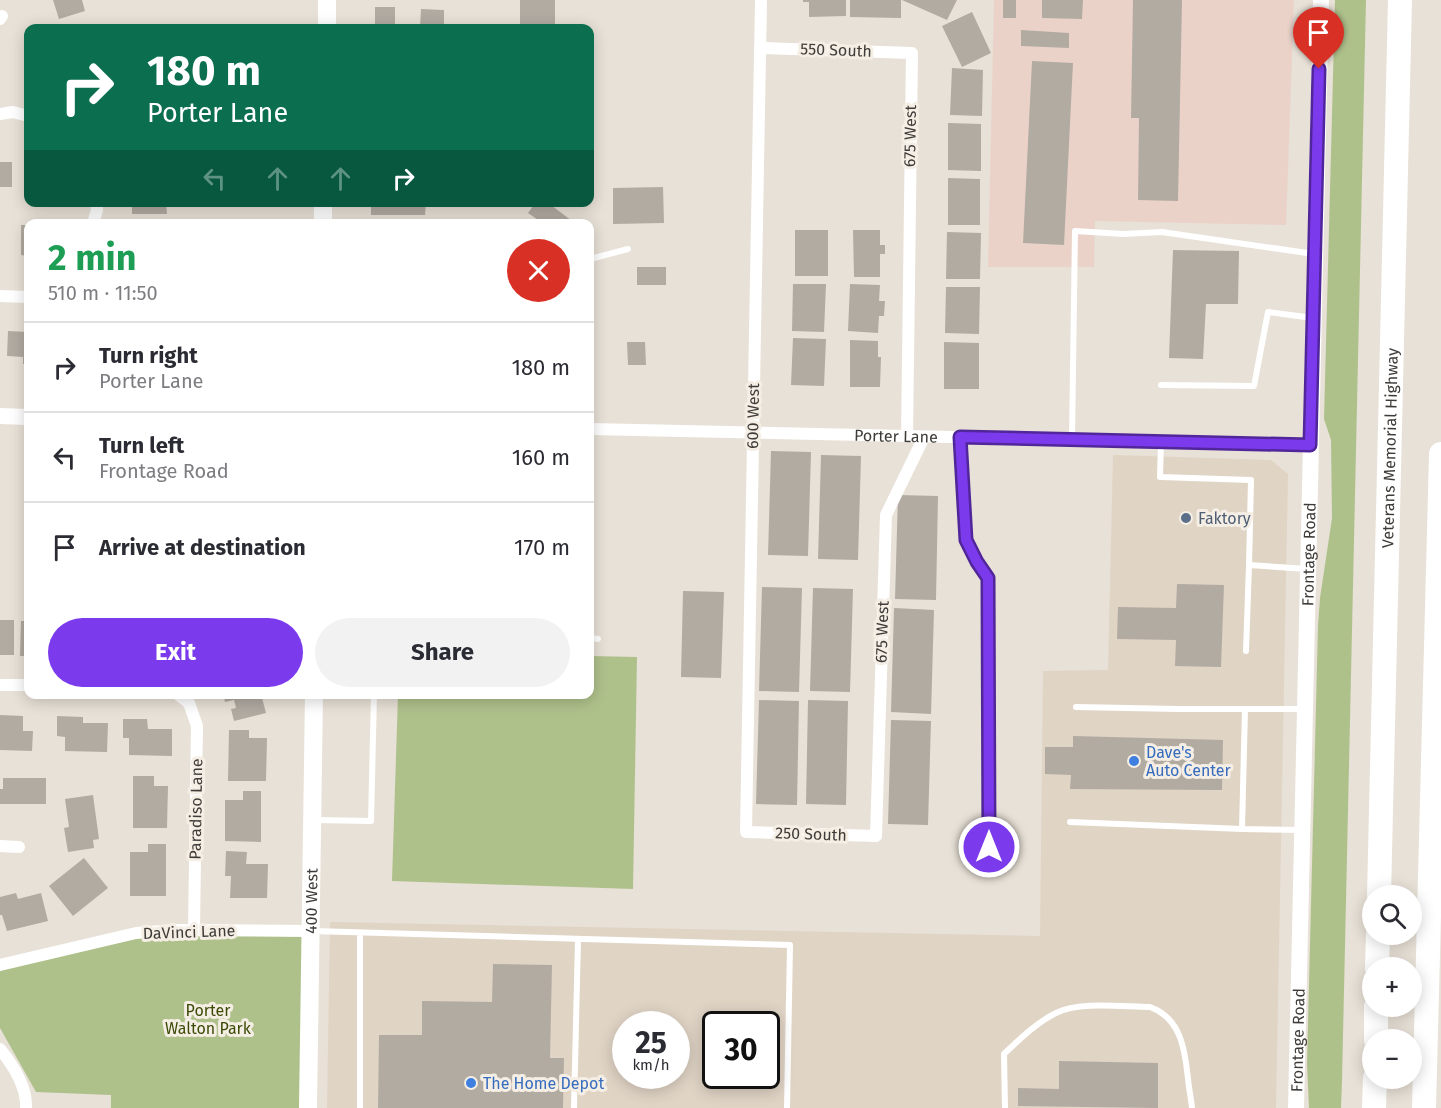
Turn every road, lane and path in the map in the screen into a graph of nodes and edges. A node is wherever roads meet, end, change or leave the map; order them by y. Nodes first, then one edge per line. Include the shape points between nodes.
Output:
1 (327, 0) edge
2 (761, 0) edge
3 (1321, 0) edge
4 (1400, 0) edge
5 (327, 24) edge
6 (760, 48) junction
7 (912, 52) joint
8 (0, 114) edge
9 (24, 115) edge
10 (628, 249) dead end
11 (1315, 254) junction
12 (594, 258) edge
13 (0, 296) edge
14 (24, 297) edge
15 (1313, 318) junction
16 (1161, 385) dead end
17 (0, 416) edge
18 (24, 417) edge
19 (594, 429) edge
20 (752, 433) junction
21 (907, 436) junction
22 (924, 437) junction
23 (960, 437) junction
24 (1072, 440) junction
25 (1161, 442) junction
26 (1310, 445) junction
27 (1441, 454) edge
28 (1249, 565) junction
29 (1307, 569) junction
30 (594, 638) edge
31 (598, 639) dead end
32 (1246, 651) dead end
33 (0, 685) edge
34 (24, 685) edge
35 (184, 699) edge
36 (314, 699) edge
37 (374, 699) edge
38 (1076, 707) dead end
39 (1245, 709) junction
40 (1304, 709) junction
41 (311, 820) junction
42 (1070, 822) dead end
43 (1242, 829) junction
44 (1302, 830) junction
45 (746, 832) joint
46 (876, 836) joint
47 (0, 846) edge
48 (19, 847) dead end
49 (989, 847) dead end
50 (1379, 885) edge
51 (194, 930) junction
52 (309, 931) junction
53 (360, 933) junction
54 (578, 939) junction
55 (0, 965) edge
56 (0, 1049) edge
57 (5, 1065) edge
58 (1375, 1089) edge
59 (26, 1108) edge
60 (308, 1108) edge
61 (360, 1108) edge
62 (574, 1108) edge
63 (787, 1108) edge
64 (1005, 1108) edge
65 (1191, 1108) edge
66 (1296, 1108) edge
67 (1374, 1108) edge
68 (1424, 1108) edge

1 - 5 main road
2 - 6 street, 600 West
3 - 11 street, Frontage Road
4 - 50 highway, Veterans Memorial Highway
6 - 7 street, 550 South
6 - 20 street, 600 West
7 - 21 street, 675 West
8 - 9 street
10 - 12 lane
11 - 15 street, Frontage Road
11 - 24 lane via 1162,232 1075,231
13 - 14 street
15 - 16 lane via 1268,312 1254,386
15 - 26 street, Frontage Road
17 - 18 street
19 - 20 street, Porter Lane
20 - 21 street, Porter Lane
20 - 45 street, 600 West
21 - 22 street, Porter Lane
22 - 23 street, Porter Lane
22 - 46 street, 675 West via 886,515
23 - 24 street, Porter Lane
23 - 49 street via 966,540 988,578
24 - 25 street, Porter Lane
25 - 26 street, Porter Lane
25 - 28 lane via 1160,477 1251,480
26 - 29 street, Frontage Road
27 - 68 highway
28 - 29 lane
28 - 32 lane
29 - 40 street, Frontage Road
30 - 31 lane
33 - 34 street
35 - 51 street, Paradiso Lane via 189,703 197,726
36 - 41 main road, 400 West
37 - 41 lane via 371,821
38 - 39 lane
39 - 40 lane
39 - 43 lane
40 - 44 street, Frontage Road
41 - 52 main road, 400 West
42 - 43 lane
43 - 44 lane
44 - 66 street, Frontage Road
45 - 46 street, 250 South
47 - 48 street
51 - 52 street, DaVinci Lane
51 - 55 street, DaVinci Lane via 136,933
52 - 53 lane
52 - 60 main road, 400 West
53 - 54 lane
53 - 61 lane
54 - 62 lane
54 - 63 lane via 790,945
56 - 57 street
57 - 59 street via 24,1092
58 - 67 highway
64 - 65 lane via 1004,1054 1058,1012 1079,1006 1150,1007 1172,1021 1182,1042

